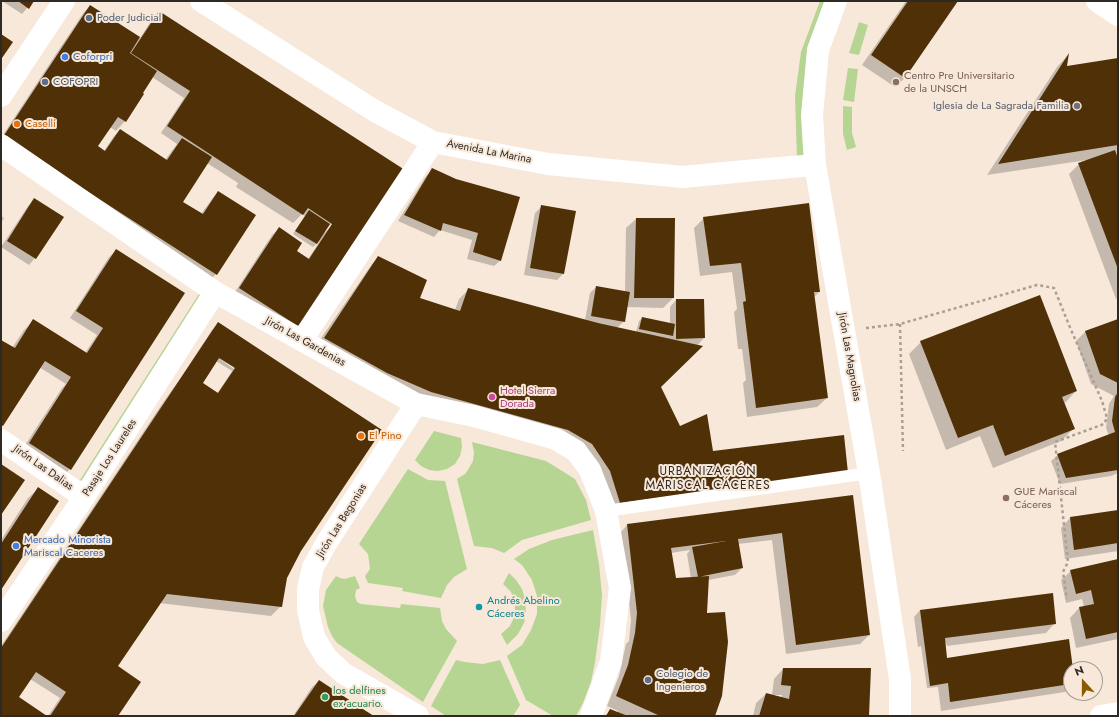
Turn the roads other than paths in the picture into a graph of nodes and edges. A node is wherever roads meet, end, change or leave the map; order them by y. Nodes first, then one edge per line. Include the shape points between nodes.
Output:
1 (64, 1) edge
2 (201, 1) edge
3 (836, 1) edge
4 (1097, 1) edge
5 (1118, 15) edge
6 (1, 96) edge
7 (433, 142) junction
8 (1, 145) edge
9 (815, 165) junction
10 (215, 292) junction
11 (302, 340) junction
12 (416, 404) junction
13 (1, 440) edge
14 (869, 473) junction
15 (84, 497) junction
16 (606, 511) junction
17 (1, 621) edge
18 (1118, 713) edge
19 (412, 714) edge
20 (591, 716) edge
21 (900, 716) edge
22 (1101, 716) edge

1 - 6 street
2 - 7 street, Avenida La Marina via 375,111
3 - 9 street, Jirón Las Magnolias via 818,50 812,115
4 - 5 street
7 - 9 street, Avenida La Marina via 548,164 683,177
7 - 11 street
8 - 10 street, Jirón Las Gardenias
9 - 14 street, Jirón Las Magnolias
10 - 11 street, Jirón Las Gardenias
10 - 15 street, Pasaje Los Laureles
11 - 12 street, Jirón Las Gardenias
12 - 16 street, Jirón Las Gardenias via 474,416 556,439 576,451 590,470
12 - 19 street, Jirón Las Begonias via 327,542 313,567 308,589 308,610 314,637 326,657 343,673
13 - 15 street, Jirón Las Dalias
14 - 16 lane
14 - 21 street, Jirón Las Magnolias via 900,679
15 - 17 street, Pasaje Los Laureles
16 - 20 street, Jirón Las Gardenias via 620,588 611,661
18 - 22 street

